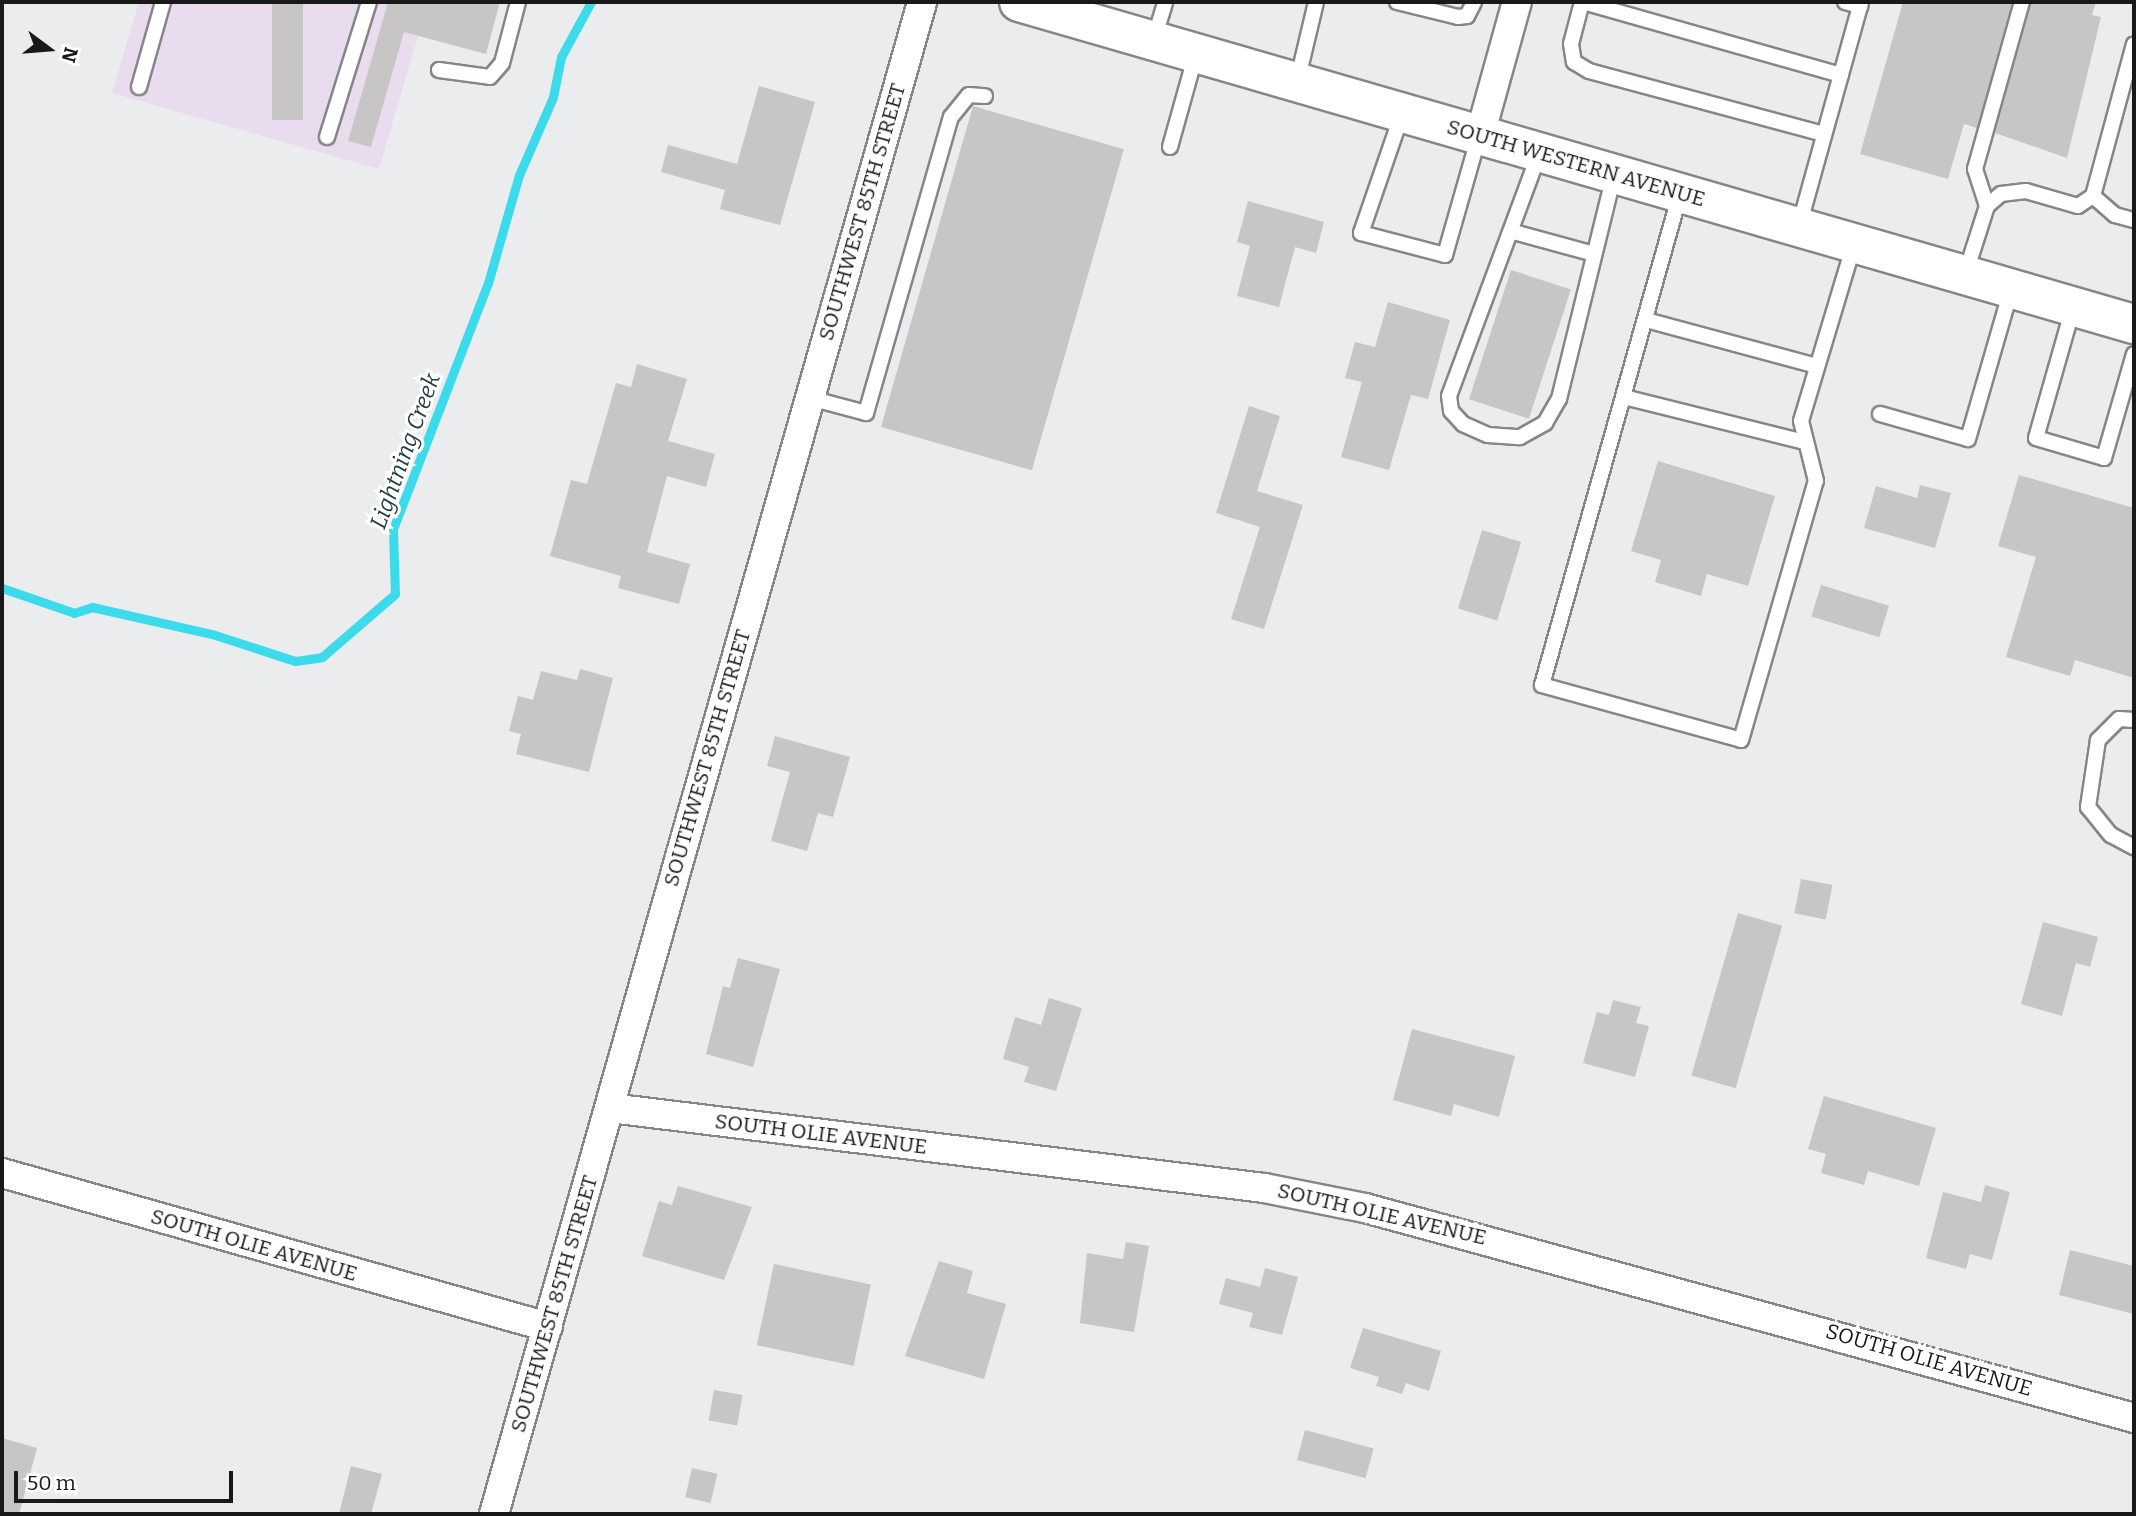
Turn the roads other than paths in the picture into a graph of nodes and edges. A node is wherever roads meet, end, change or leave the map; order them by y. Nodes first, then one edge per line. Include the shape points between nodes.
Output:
1 (163, 2) edge
2 (369, 2) edge
3 (518, 2) edge
4 (922, 2) edge
5 (1018, 2) edge
6 (1165, 2) edge
7 (1316, 2) edge
8 (1397, 2) edge
9 (1474, 2) edge
10 (1517, 2) edge
11 (1583, 2) edge
12 (2022, 2) edge
13 (1855, 3) edge
14 (1153, 41) junction
15 (2134, 44) edge
16 (1196, 53) junction
17 (439, 69) dead end
18 (1841, 75) junction
19 (1297, 82) junction
20 (139, 87) dead end
21 (985, 96) dead end
22 (1402, 113) junction
23 (1824, 134) junction
24 (1480, 135) junction
25 (327, 138) dead end
26 (1170, 147) dead end
27 (1539, 152) junction
28 (1615, 174) junction
29 (1681, 193) junction
30 (2093, 196) junction
31 (1987, 206) junction
32 (2134, 220) edge
33 (1799, 227) junction
34 (1514, 232) junction
35 (1854, 243) junction
36 (1591, 253) junction
37 (1965, 275) junction
38 (2012, 289) junction
39 (2073, 306) junction
40 (1646, 320) junction
41 (2133, 328) edge
42 (1817, 366) junction
43 (1624, 397) junction
44 (810, 398) junction
45 (1880, 414) dead end
46 (1801, 441) junction
47 (2134, 720) edge
48 (2134, 847) edge
49 (610, 1108) junction
50 (2, 1173) edge
51 (548, 1327) junction
52 (2134, 1418) edge
53 (494, 1514) edge

1 - 20 lane
2 - 25 lane
3 - 17 lane via 502,63 490,77
4 - 44 street, SOUTHWEST 85TH STREET
5 - 14 main road, SOUTH WESTERN AVENUE
6 - 14 lane
7 - 19 lane
8 - 9 lane via 1458,17 1467,16
10 - 24 street
11 - 18 lane
11 - 23 lane via 1571,44 1574,62 1589,71
12 - 31 lane via 1975,169
13 - 18 lane
14 - 16 main road, SOUTH WESTERN AVENUE
15 - 30 lane
16 - 19 main road, SOUTH WESTERN AVENUE
16 - 26 lane
18 - 23 lane
19 - 22 main road, SOUTH WESTERN AVENUE
21 - 44 lane via 969,95 951,117 866,413
22 - 24 main road, SOUTH WESTERN AVENUE
22 - 24 lane via 1361,233 1444,255
23 - 33 lane
24 - 27 main road, SOUTH WESTERN AVENUE
27 - 28 main road, SOUTH WESTERN AVENUE
27 - 34 lane
28 - 29 main road, SOUTH WESTERN AVENUE
28 - 36 lane
29 - 33 main road, SOUTH WESTERN AVENUE
29 - 40 lane
30 - 31 lane via 2078,206 2026,191 2001,194
30 - 32 lane via 2115,215
31 - 37 lane
33 - 35 main road, SOUTH WESTERN AVENUE
34 - 36 lane
34 - 36 lane via 1450,396 1451,411 1463,424 1488,435 1520,437 1545,423 1559,399
35 - 37 main road, SOUTH WESTERN AVENUE
35 - 42 lane
37 - 38 main road, SOUTH WESTERN AVENUE
38 - 39 main road, SOUTH WESTERN AVENUE
38 - 45 lane via 1968,439
39 - 41 main road, SOUTH WESTERN AVENUE
39 - 41 lane via 2036,438 2104,458
40 - 42 lane
40 - 43 lane
42 - 46 lane
43 - 46 lane
43 - 46 lane via 1542,685 1741,740 1816,481
44 - 49 street, SOUTHWEST 85TH STREET
47 - 48 lane via 2119,719 2098,740 2088,807 2111,835
49 - 51 street, SOUTHWEST 85TH STREET
49 - 52 street, SOUTH OLIE AVENUE via 1264,1188 1364,1208
50 - 51 street, SOUTH OLIE AVENUE
51 - 53 street, SOUTHWEST 85TH STREET

